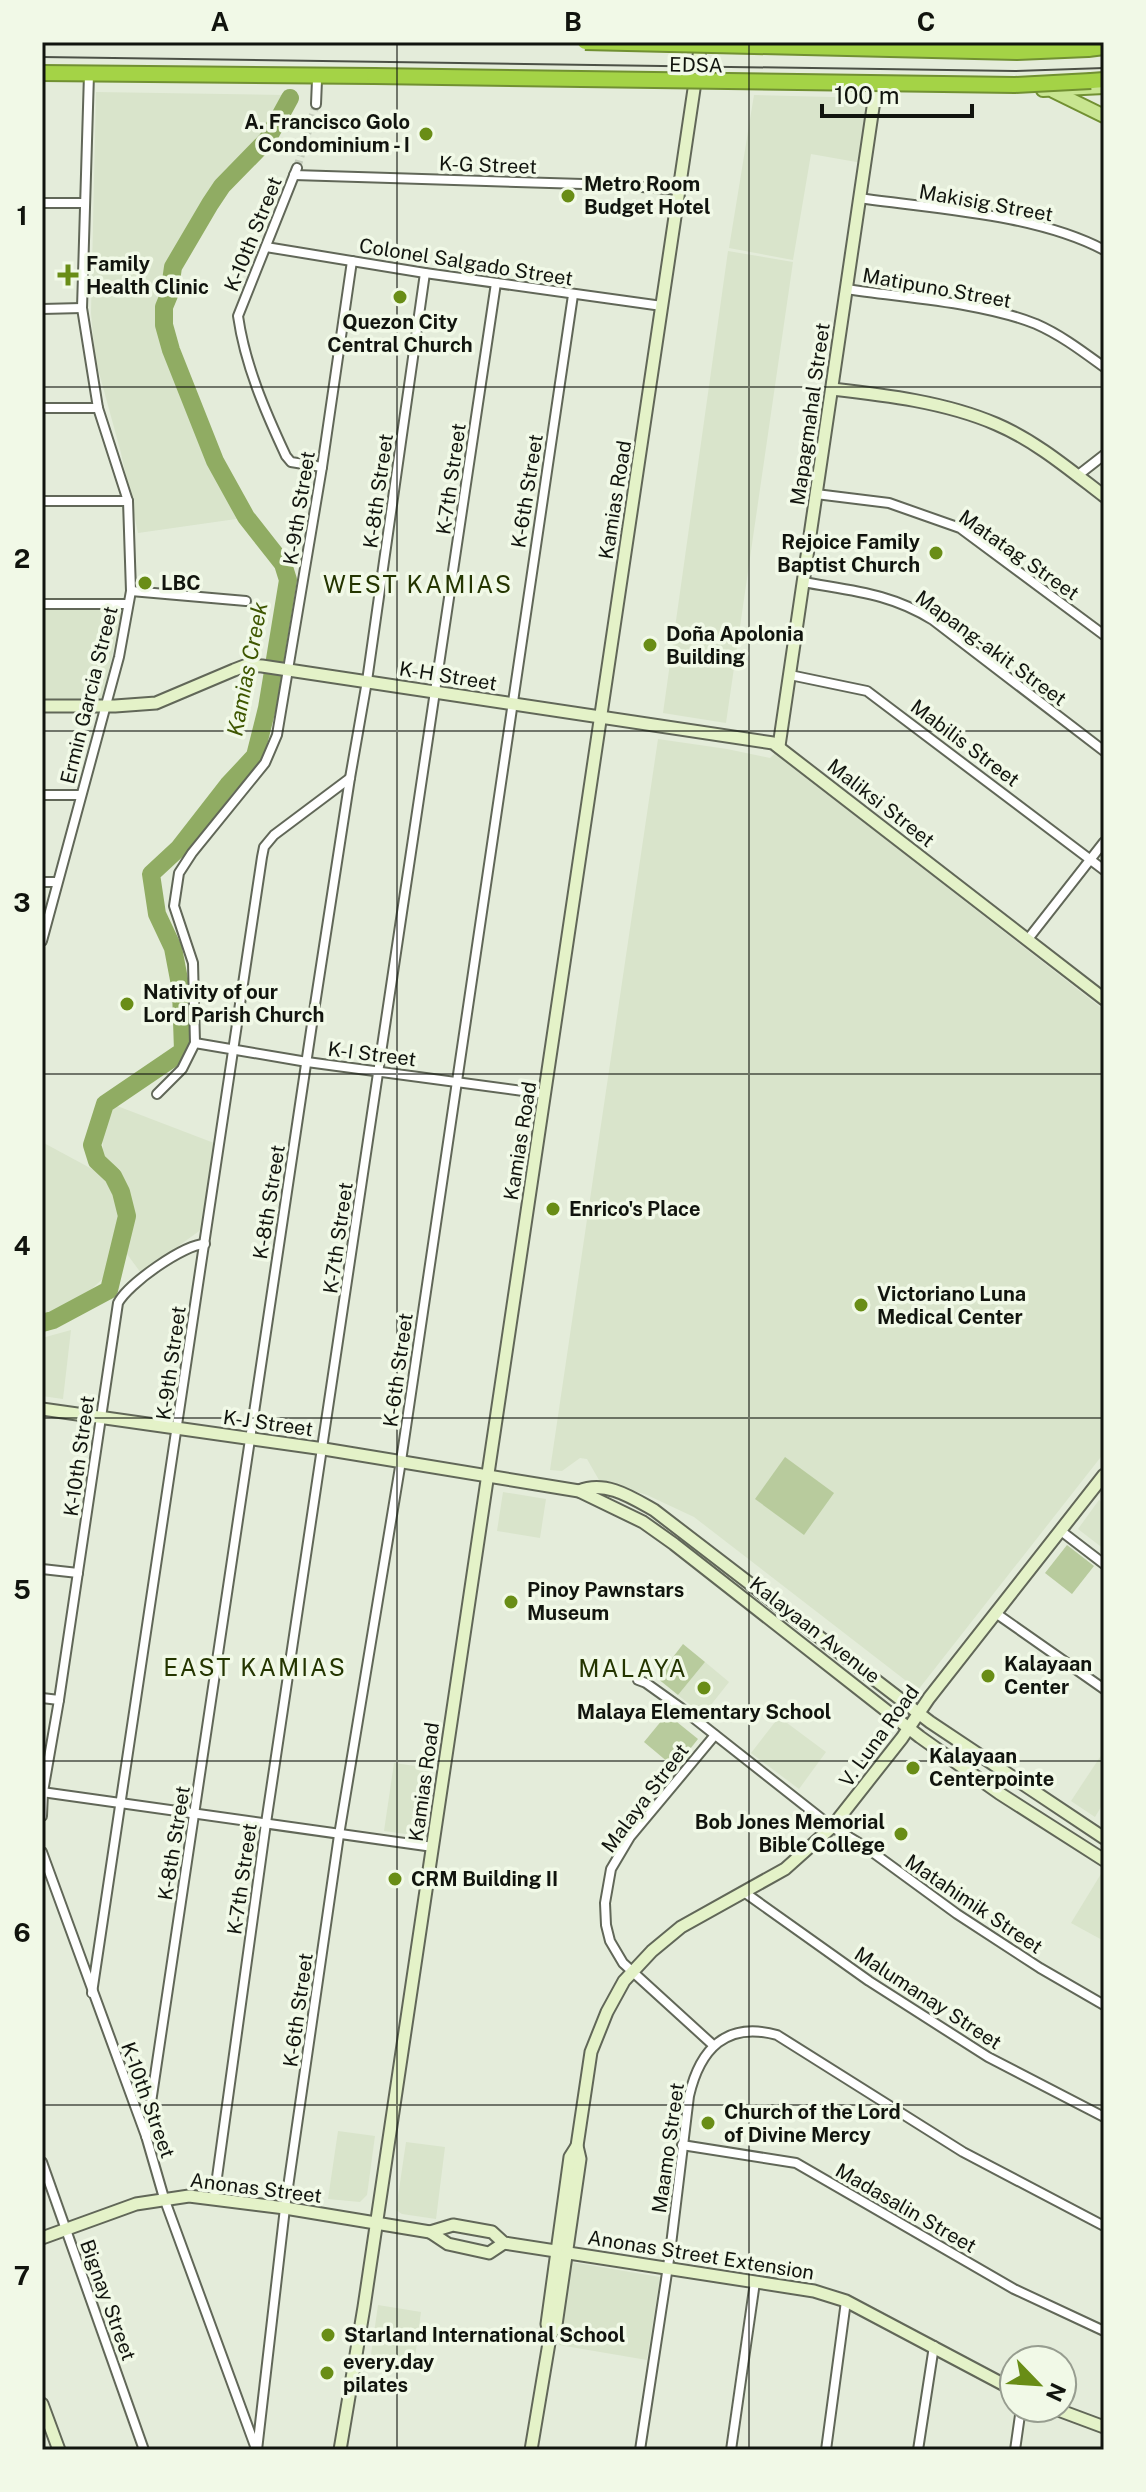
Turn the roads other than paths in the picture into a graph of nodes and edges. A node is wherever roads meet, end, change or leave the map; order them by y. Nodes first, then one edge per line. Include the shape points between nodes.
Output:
1 (585, 42) edge
2 (701, 42) edge
3 (1104, 47) edge
4 (42, 73) edge
5 (89, 74) junction
6 (288, 76) junction
7 (317, 80) junction
8 (1104, 80) edge
9 (695, 86) junction
10 (876, 87) junction
11 (1104, 87) edge
12 (1050, 90) junction
13 (316, 104) tunnel mouth
14 (1104, 116) edge
15 (296, 172) joint
16 (680, 190) junction
17 (859, 198) junction
18 (42, 203) edge
19 (85, 203) junction
20 (266, 247) junction
21 (1104, 250) edge
22 (352, 261) junction
23 (425, 273) junction
24 (496, 283) junction
25 (846, 289) junction
26 (573, 295) junction
27 (662, 306) junction
28 (82, 308) junction
29 (42, 309) edge
30 (1104, 367) edge
31 (832, 389) junction
32 (42, 408) edge
33 (98, 408) junction
34 (1104, 455) edge
35 (322, 467) junction
36 (1077, 476) junction
37 (816, 494) junction
38 (1104, 496) edge
39 (42, 501) edge
40 (128, 501) junction
41 (803, 582) junction
42 (131, 591) junction
43 (246, 601) dead end
44 (42, 604) edge
45 (128, 604) junction
46 (1104, 635) edge
47 (286, 669) junction
48 (790, 675) junction
49 (367, 681) junction
50 (436, 693) junction
51 (511, 704) junction
52 (105, 705) junction
53 (42, 706) edge
54 (601, 716) junction
55 (779, 746) junction
56 (1104, 751) edge
57 (350, 778) junction
58 (42, 795) edge
59 (81, 795) junction
60 (1104, 842) edge
61 (1090, 859) junction
62 (1104, 870) edge
63 (42, 882) edge
64 (57, 882) junction
65 (1028, 939) junction
66 (42, 941) edge
67 (1104, 999) edge
68 (195, 1043) junction
69 (235, 1050) junction
70 (307, 1062) junction
71 (379, 1070) junction
72 (457, 1082) junction
73 (157, 1094) dead end
74 (545, 1094) junction
75 (205, 1244) junction
76 (42, 1409) edge
77 (100, 1417) junction
78 (178, 1428) junction
79 (250, 1438) junction
80 (324, 1449) junction
81 (401, 1461) junction
82 (1104, 1475) edge
83 (488, 1477) junction
84 (579, 1491) junction
85 (1061, 1531) junction
86 (1104, 1564) edge
87 (42, 1569) edge
88 (78, 1573) junction
89 (997, 1614) junction
90 (638, 1680) dead end
91 (1104, 1689) edge
92 (42, 1698) edge
93 (59, 1700) junction
94 (918, 1713) junction
95 (908, 1727) junction
96 (715, 1735) junction
97 (43, 1792) edge
98 (120, 1801) junction
99 (195, 1813) junction
100 (42, 1816) edge
101 (266, 1823) junction
102 (832, 1827) junction
103 (339, 1835) junction
104 (1104, 1838) edge
105 (433, 1847) junction
106 (42, 1852) edge
107 (1104, 1860) edge
108 (744, 1892) junction
109 (632, 1972) junction
110 (92, 1993) junction
111 (1104, 2005) edge
112 (713, 2045) junction
113 (1104, 2117) edge
114 (146, 2136) junction
115 (682, 2145) junction
116 (42, 2162) edge
117 (164, 2198) junction
118 (214, 2199) junction
119 (285, 2208) junction
120 (376, 2223) junction
121 (1104, 2226) edge
122 (66, 2229) junction
123 (430, 2232) junction
124 (42, 2238) edge
125 (504, 2243) junction
126 (562, 2252) junction
127 (668, 2268) junction
128 (755, 2282) junction
129 (846, 2301) junction
130 (1104, 2331) edge
131 (934, 2346) junction
132 (998, 2381) edge
133 (42, 2404) edge
134 (1078, 2417) edge
135 (1019, 2424) edge
136 (1104, 2427) edge
137 (59, 2450) edge
138 (144, 2450) edge
139 (257, 2450) edge
140 (340, 2450) edge
141 (531, 2450) edge
142 (640, 2450) edge
143 (731, 2450) edge
144 (826, 2450) edge
145 (918, 2450) edge
146 (1015, 2450) edge

1 - 3 highway, EDSA, bridge via 1017,52
2 - 9 main road, Kamias Road
4 - 5 highway, EDSA
5 - 6 highway, EDSA
5 - 19 street, Ermin Garcia Street
6 - 7 main road, EDSA
6 - 8 highway, EDSA, bridge via 1015,85
7 - 9 main road, EDSA
7 - 13 street
9 - 10 main road, EDSA
9 - 16 main road, Kamias Road
10 - 12 main road, EDSA
10 - 17 main road, Mapagmahal Street
11 - 12 main road, EDSA
12 - 14 main road
15 - 16 street, K-G Street
15 - 20 street, K-10th Street
16 - 27 main road, Kamias Road
17 - 21 street, Makisig Street via 1045,227
17 - 25 main road, Mapagmahal Street
18 - 19 street
19 - 28 street, Ermin Garcia Street
20 - 22 street, Colonel Salgado Street
20 - 35 street, K-10th Street via 240,308 241,338 288,461
22 - 23 street, Colonel Salgado Street
22 - 35 street, K-9th Street
23 - 24 street, Colonel Salgado Street
23 - 49 street, K-8th Street
24 - 26 street, Colonel Salgado Street
24 - 50 street, K-7th Street
25 - 30 street, Matipuno Street via 1005,314 1071,342
25 - 31 main road, Mapagmahal Street
26 - 27 street, Colonel Salgado Street
26 - 51 street, K-6th Street
27 - 54 main road, Kamias Road
28 - 29 street
28 - 33 street, Ermin Garcia Street
31 - 36 main road via 976,416 1027,440
31 - 37 main road, Mapagmahal Street
32 - 33 street
33 - 40 street, Ermin Garcia Street
34 - 36 street
35 - 47 street, K-9th Street
36 - 38 main road
37 - 41 main road, Mapagmahal Street
37 - 46 street, Matatag Street via 889,503 960,528
39 - 40 street
40 - 42 street, Ermin Garcia Street
41 - 48 main road, Mapagmahal Street
41 - 56 street, Mapang-akit Street via 908,605
42 - 43 street
42 - 45 street, Ermin Garcia Street
44 - 45 street
45 - 52 street, Ermin Garcia Street
47 - 49 main road, K-H Street
47 - 52 main road, K-H Street via 247,665 156,703
47 - 68 street, K-9th Street via 277,735 265,763 179,873 174,906 193,963
48 - 55 main road, Mapagmahal Street
48 - 61 street, Mabilis Street via 867,691
49 - 50 main road, K-H Street
49 - 57 street, K-8th Street
50 - 51 main road, K-H Street
50 - 71 street, K-7th Street
51 - 54 main road, K-H Street
51 - 72 street, K-6th Street
52 - 53 main road
52 - 59 street, Ermin Garcia Street
54 - 55 main road, Maliksi Street
54 - 74 main road, Kamias Road
55 - 65 main road, Maliksi Street
57 - 69 street, K-9th Street via 264,847
57 - 70 street, K-8th Street
58 - 59 street
59 - 64 street, Ermin Garcia Street
60 - 61 street
61 - 62 street, Mabilis Street
61 - 65 street
63 - 64 street
64 - 66 street, Ermin Garcia Street
65 - 67 main road, Maliksi Street
68 - 69 street, K-I Street
68 - 73 street via 182,1069
69 - 70 street, K-I Street
69 - 75 street, K-9th Street
70 - 71 street, K-I Street
70 - 79 street, K-8th Street
71 - 72 street, K-I Street
71 - 80 street, K-7th Street
72 - 74 street, K-I Street
72 - 81 street, K-6th Street
74 - 83 main road, Kamias Road
75 - 77 street, K-10th Street via 192,1245 121,1297
75 - 78 street, K-9th Street
76 - 77 main road, K-J Street
77 - 78 main road, K-J Street
77 - 88 street, K-10th Street
78 - 79 main road, K-J Street
78 - 98 street, K-9th Street
79 - 80 main road, K-J Street
79 - 99 street, K-8th Street
80 - 81 main road, K-J Street
80 - 101 street, K-7th Street
81 - 83 main road, K-J Street
81 - 103 street, K-6th Street
82 - 85 main road, V. Luna Road
83 - 84 main road, Kalayaan Avenue
83 - 105 main road, Kamias Road
84 - 94 main road, Kalayaan Avenue via 608,1488 654,1510
84 - 95 main road, Kalayaan Avenue via 643,1522 674,1544
85 - 86 street
85 - 89 main road, V. Luna Road
87 - 88 street
88 - 93 street, K-10th Street
89 - 91 street
89 - 94 main road, V. Luna Road
90 - 96 street, Matahimik Street
92 - 93 street
93 - 97 street, K-10th Street
94 - 95 main road, V. Luna Road
94 - 104 main road, Kalayaan Avenue
95 - 102 main road, V. Luna Road
95 - 107 main road, Kalayaan Avenue
96 - 102 street, Matahimik Street
96 - 109 street, Malaya Street via 643,1820 611,1869 606,1925 616,1953
97 - 98 street
97 - 100 street, K-10th Street
98 - 99 street
98 - 110 street, K-9th Street
99 - 101 street
99 - 114 street, K-8th Street
101 - 103 street
101 - 118 street, K-7th Street
102 - 108 main road, V. Luna Road via 785,1869
102 - 111 street, Matahimik Street via 957,1914
103 - 105 street
103 - 119 street, K-6th Street
105 - 120 main road, Kamias Road
106 - 110 street, K-10th Street
108 - 109 main road, V. Luna Road via 681,1927
108 - 113 street, Malumanay Street via 988,2057
109 - 112 street, Malaya Street
109 - 126 main road, V. Luna Road via 618,1990 591,2052 577,2146 580,2159
110 - 114 street, K-10th Street
112 - 115 street, Maamo Street via 693,2081
112 - 121 street via 751,2030 777,2035 963,2152
114 - 117 street, K-10th Street
115 - 127 street, Maamo Street
115 - 130 street, Madasalin Street via 796,2163 1014,2289
116 - 122 street, Bignay Street
117 - 118 main road, Anonas Street
117 - 122 main road, Anonas Street
117 - 139 street, K-10th Street
118 - 119 main road, Anonas Street
119 - 120 main road, Anonas Street
119 - 139 street, K-6th Street
120 - 123 main road, Anonas Street Extension
120 - 140 main road, Kamias Road
122 - 124 main road, Anonas Street
122 - 138 street, Bignay Street
123 - 125 main road, Anonas Street Extension via 453,2225 492,2232
123 - 125 main road, Anonas Street Extension via 448,2244 489,2253
125 - 126 main road, Anonas Street Extension
126 - 127 main road, Anonas Street Extension
126 - 141 main road, V. Luna Road via 556,2325
127 - 128 main road, Anonas Street Extension
127 - 142 street, Maamo Street
128 - 129 main road, Anonas Street Extension
128 - 143 street
129 - 131 main road, Anonas Street Extension
129 - 144 street
131 - 132 main road, Anonas Street Extension
131 - 145 street
133 - 137 main road
134 - 136 main road
135 - 146 street

